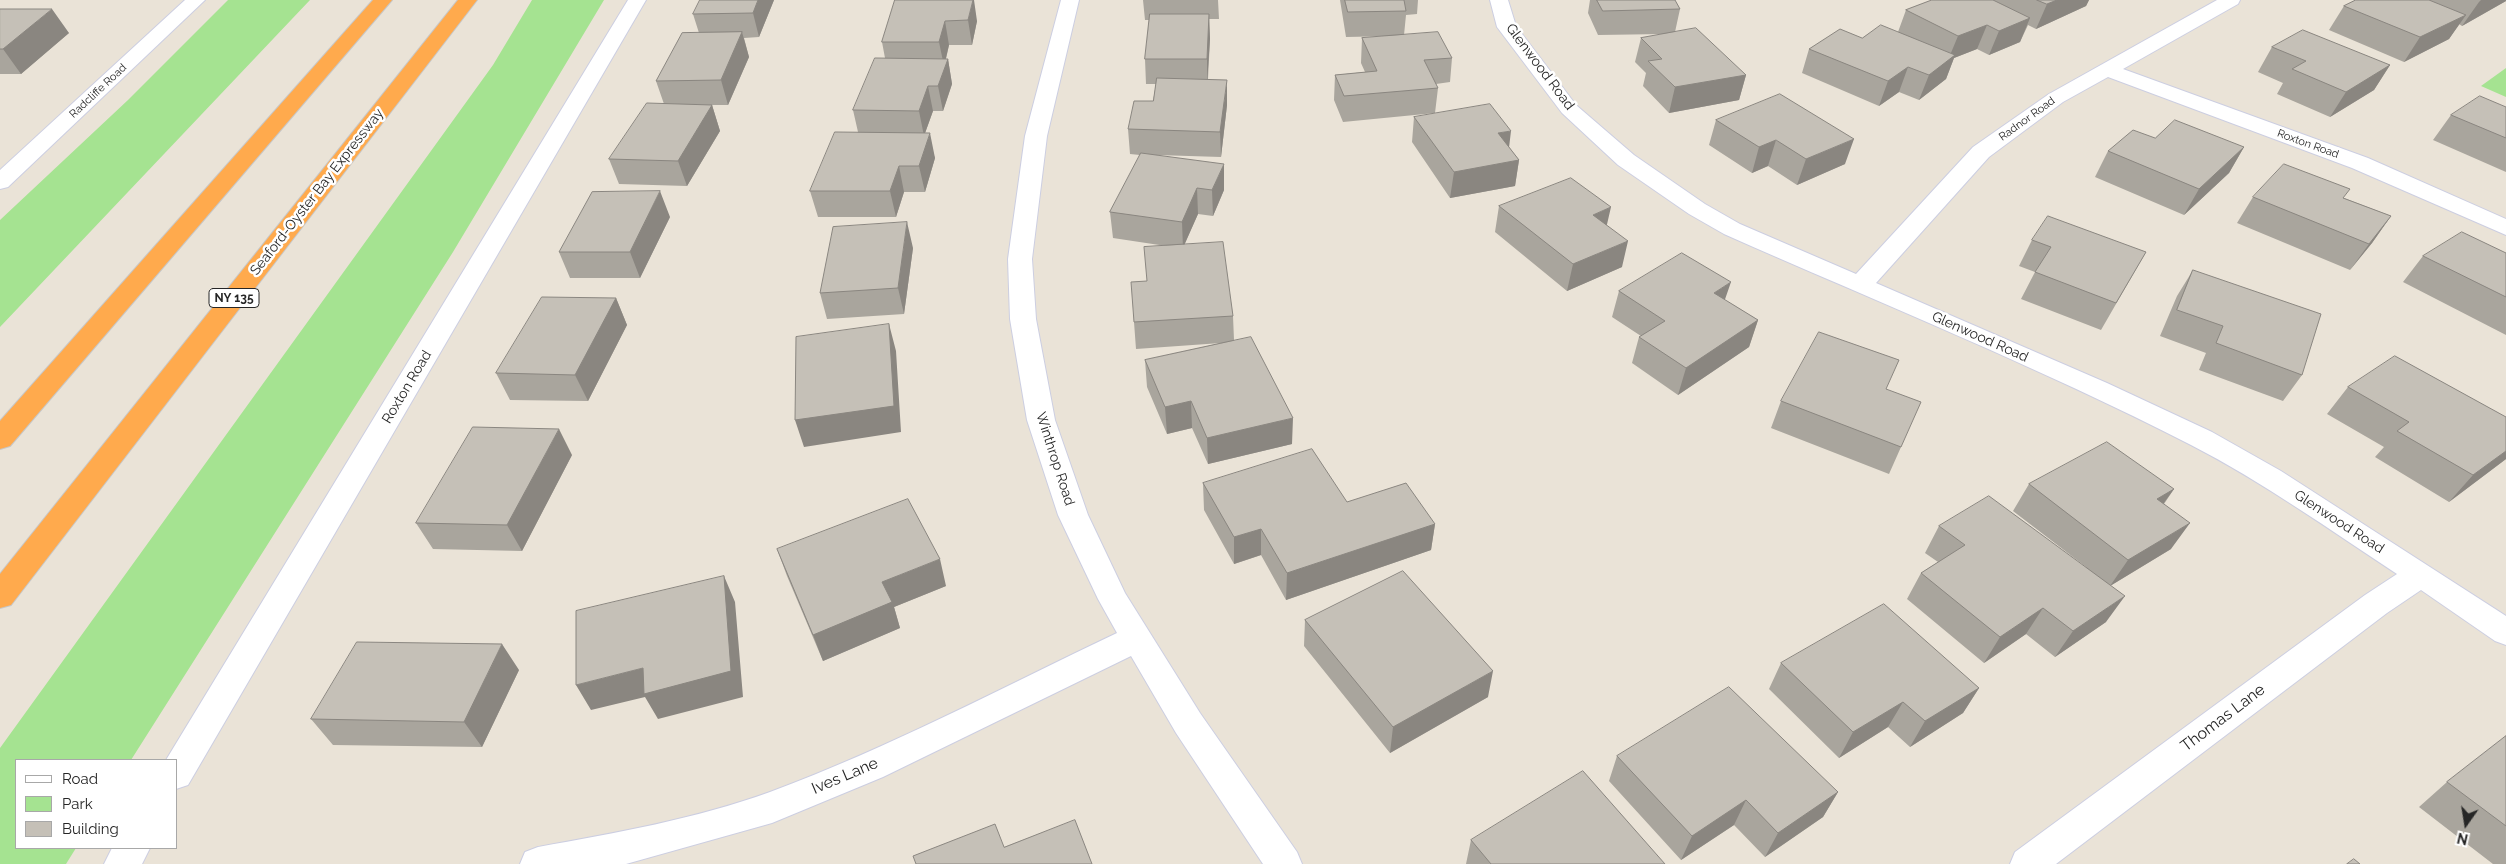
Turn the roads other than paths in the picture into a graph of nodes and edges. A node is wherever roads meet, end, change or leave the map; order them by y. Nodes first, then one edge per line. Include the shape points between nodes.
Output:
1 (196, 0) edge
2 (383, 0) edge
3 (468, 0) edge
4 (637, 0) edge
5 (1070, 0) edge
6 (1498, 0) edge
7 (2231, 0) edge
8 (2107, 70) junction
9 (0, 182) edge
10 (2506, 228) edge
11 (1860, 285) junction
12 (0, 439) edge
13 (2421, 574) junction
14 (0, 596) edge
15 (2506, 632) edge
16 (1135, 639) junction
17 (178, 771) edge
18 (131, 849) edge
19 (122, 864) edge
20 (538, 864) edge
21 (1284, 864) edge
22 (2028, 864) edge

1 - 9 street, Radcliffe Road
2 - 12 highway
3 - 14 highway, Seaford-Oyster Bay Expressway / NY 135
4 - 17 street, Roxton Road
5 - 16 street, Winthrop Road via 1036,136 1020,259 1023,319 1041,420 1073,515
6 - 11 street, Glenwood Road via 1507,27 1569,109 1626,160 1732,229
7 - 8 street, Radnor Road
8 - 10 street, Roxton Road via 2360,163
8 - 11 street, Radnor Road via 2056,98 1981,152
11 - 13 street, Glenwood Road via 2098,389 2202,439 2271,478
13 - 15 street, Glenwood Road
13 - 22 street, Thomas Lane via 2376,604
16 - 20 street, Ives Lane via 871,766 772,807 645,844
16 - 21 street, Winthrop Road
18 - 19 street

